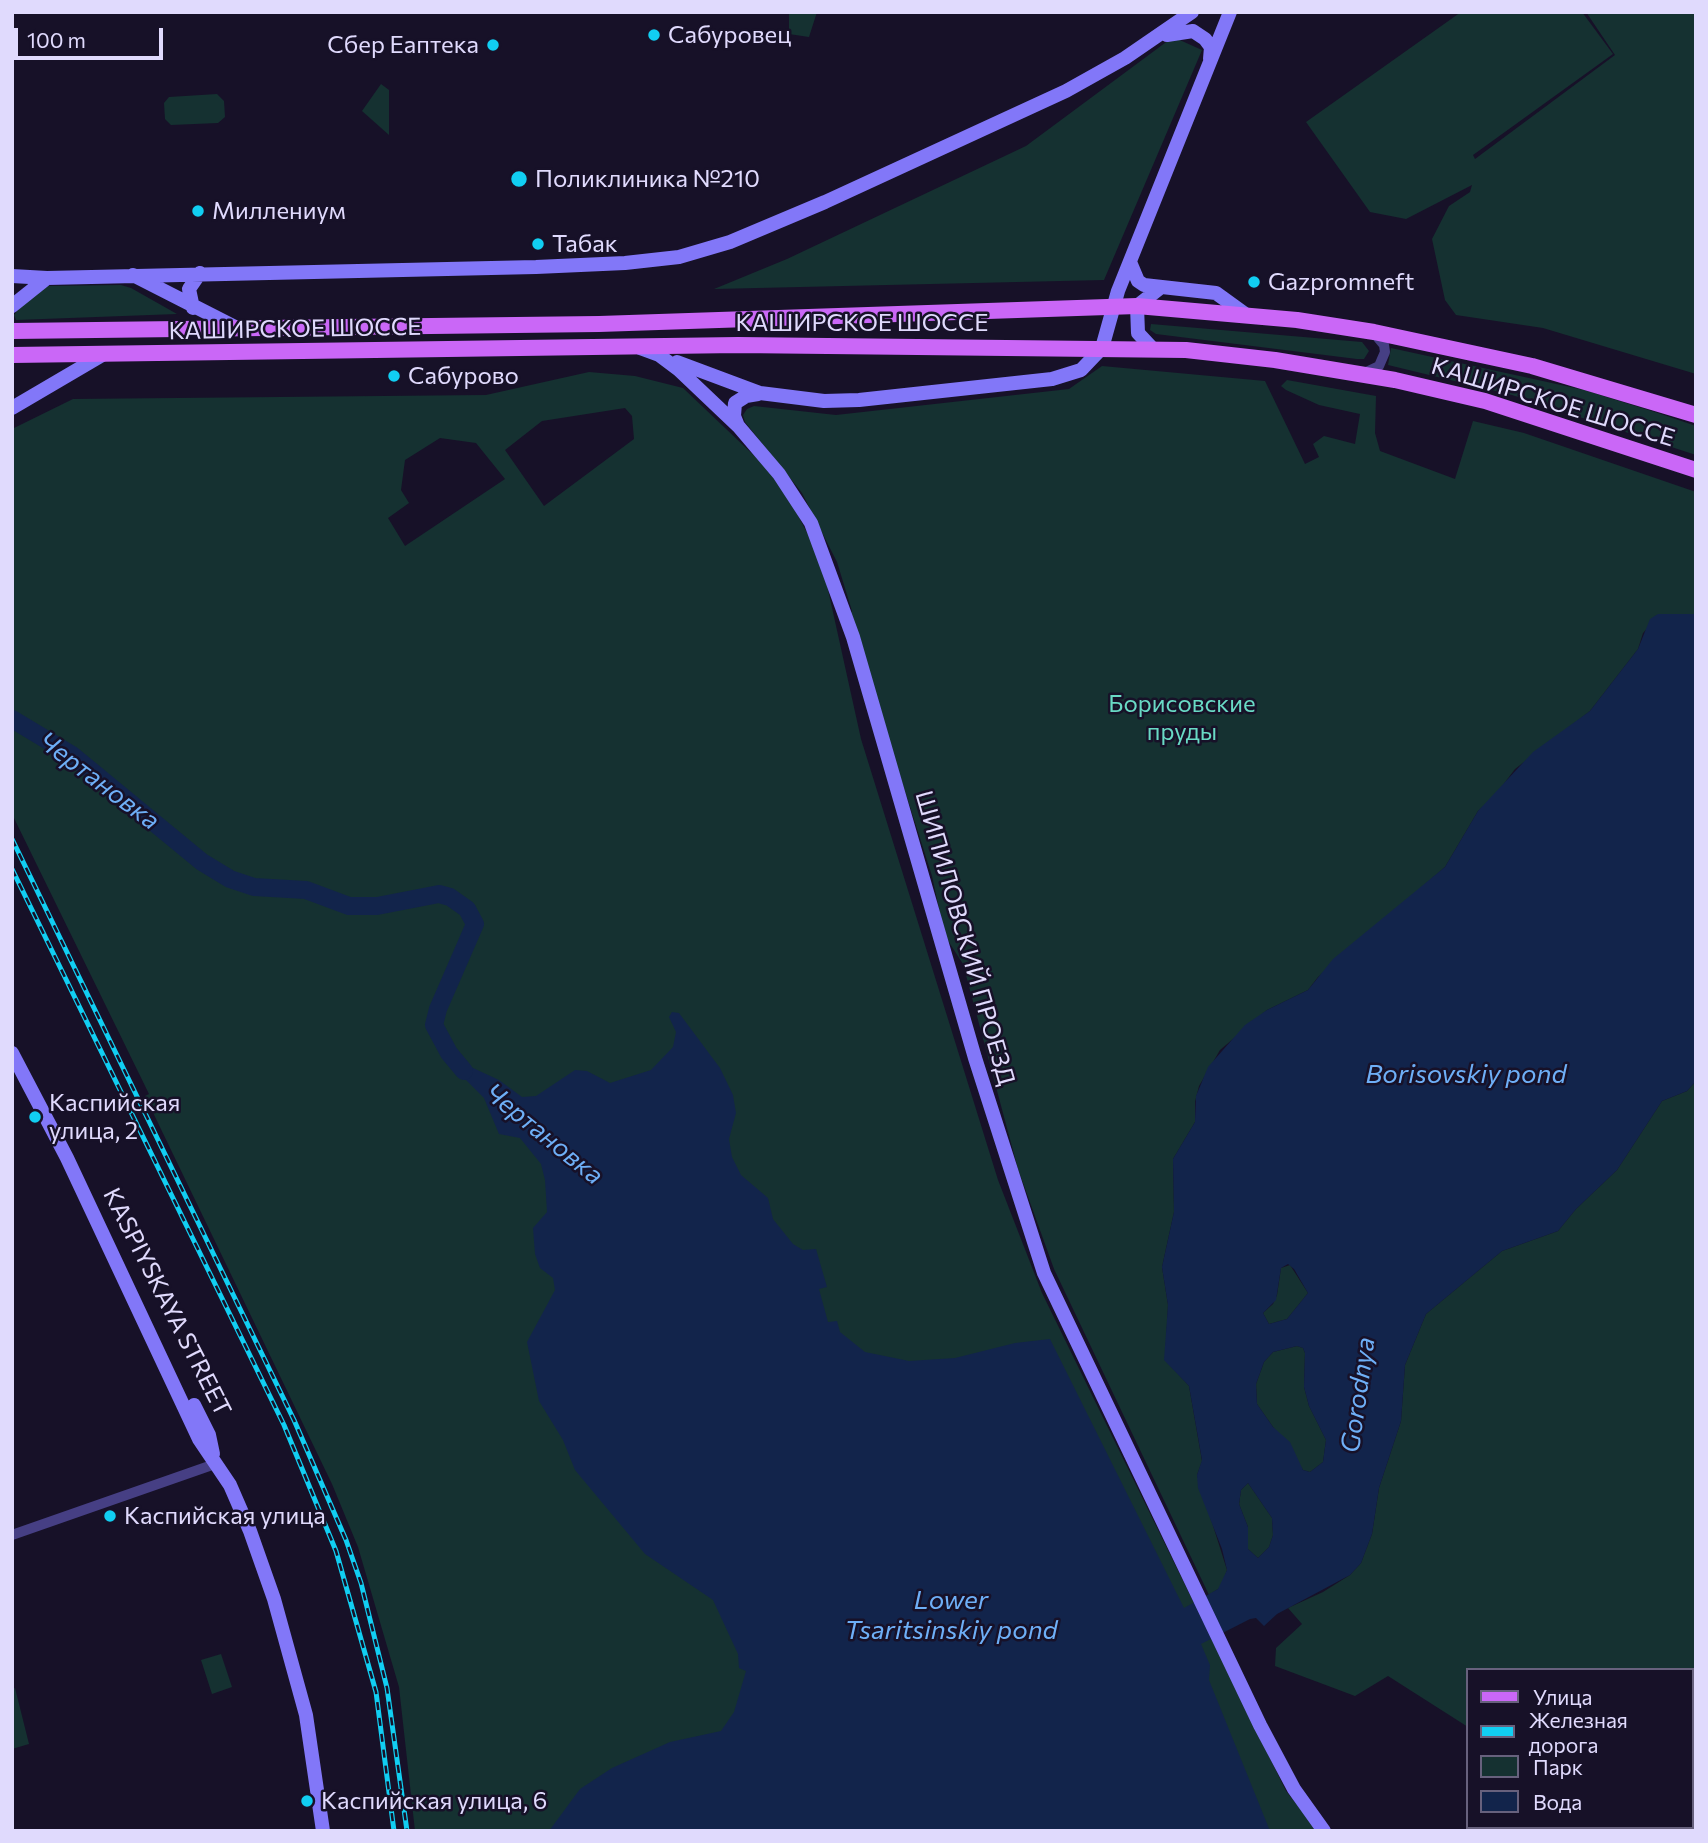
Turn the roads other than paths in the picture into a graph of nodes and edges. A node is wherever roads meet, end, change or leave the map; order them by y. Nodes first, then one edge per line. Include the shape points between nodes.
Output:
1 (1192, 12) edge
2 (1230, 12) edge
3 (1149, 41) junction
4 (1210, 63) junction
5 (1130, 262) junction
6 (200, 273) junction
7 (132, 274) junction
8 (12, 276) edge
9 (47, 278) junction
10 (1160, 288) junction
11 (12, 306) edge
12 (1114, 306) junction
13 (1137, 306) junction
14 (193, 308) junction
15 (1245, 314) junction
16 (235, 327) junction
17 (12, 331) edge
18 (1374, 332) junction
19 (640, 348) junction
20 (1102, 348) junction
21 (1152, 348) junction
22 (104, 354) junction
23 (12, 355) edge
24 (659, 355) junction
25 (1359, 375) junction
26 (760, 393) junction
27 (12, 408) edge
28 (1696, 415) edge
29 (739, 427) junction
30 (1696, 470) edge
31 (12, 1053) edge
32 (215, 1464) junction
33 (12, 1535) edge
34 (323, 1831) edge
35 (1324, 1831) edge

1 - 3 main road
2 - 4 main road
3 - 4 main road via 1177,31 1193,31 1210,47
3 - 6 main road via 1066,91 825,202 730,242 679,257 536,267
4 - 5 main road
5 - 10 main road via 1138,281
5 - 12 main road
6 - 7 main road
6 - 14 main road via 189,289
7 - 9 main road
7 - 14 main road
8 - 9 main road
9 - 11 main road
10 - 13 main road
10 - 15 main road via 1216,293
12 - 13 main road, КАШИРСКОЕ ШОССЕ
12 - 16 main road, КАШИРСКОЕ ШОССЕ via 599,324
12 - 20 main road
13 - 15 main road, КАШИРСКОЕ ШОССЕ
13 - 21 main road via 1138,333
14 - 16 main road
15 - 18 main road, КАШИРСКОЕ ШОССЕ
16 - 17 main road, КАШИРСКОЕ ШОССЕ
18 - 25 street via 1384,345 1383,359 1373,370
18 - 28 main road, КАШИРСКОЕ ШОССЕ via 1532,366
19 - 20 main road, КАШИРСКОЕ ШОССЕ
19 - 22 main road, КАШИРСКОЕ ШОССЕ
19 - 24 main road, ШИПИЛОВСКИЙ ПРОЕЗД
20 - 21 main road, КАШИРСКОЕ ШОССЕ
20 - 26 main road via 1081,370 1052,379 859,400 795,399
21 - 25 main road, КАШИРСКОЕ ШОССЕ via 1275,360
22 - 23 main road, КАШИРСКОЕ ШОССЕ
22 - 27 main road
24 - 26 main road
24 - 29 main road, ШИПИЛОВСКИЙ ПРОЕЗД
25 - 30 main road, КАШИРСКОЕ ШОССЕ via 1485,401
26 - 29 main road via 735,403
29 - 35 main road, ШИПИЛОВСКИЙ ПРОЕЗД via 799,500 827,561 1044,1273 1293,1789
31 - 32 main road, KASPIYSKAYA STREET
32 - 33 street
32 - 34 main road, KASPIYSKAYA STREET via 230,1485 274,1599 306,1715

